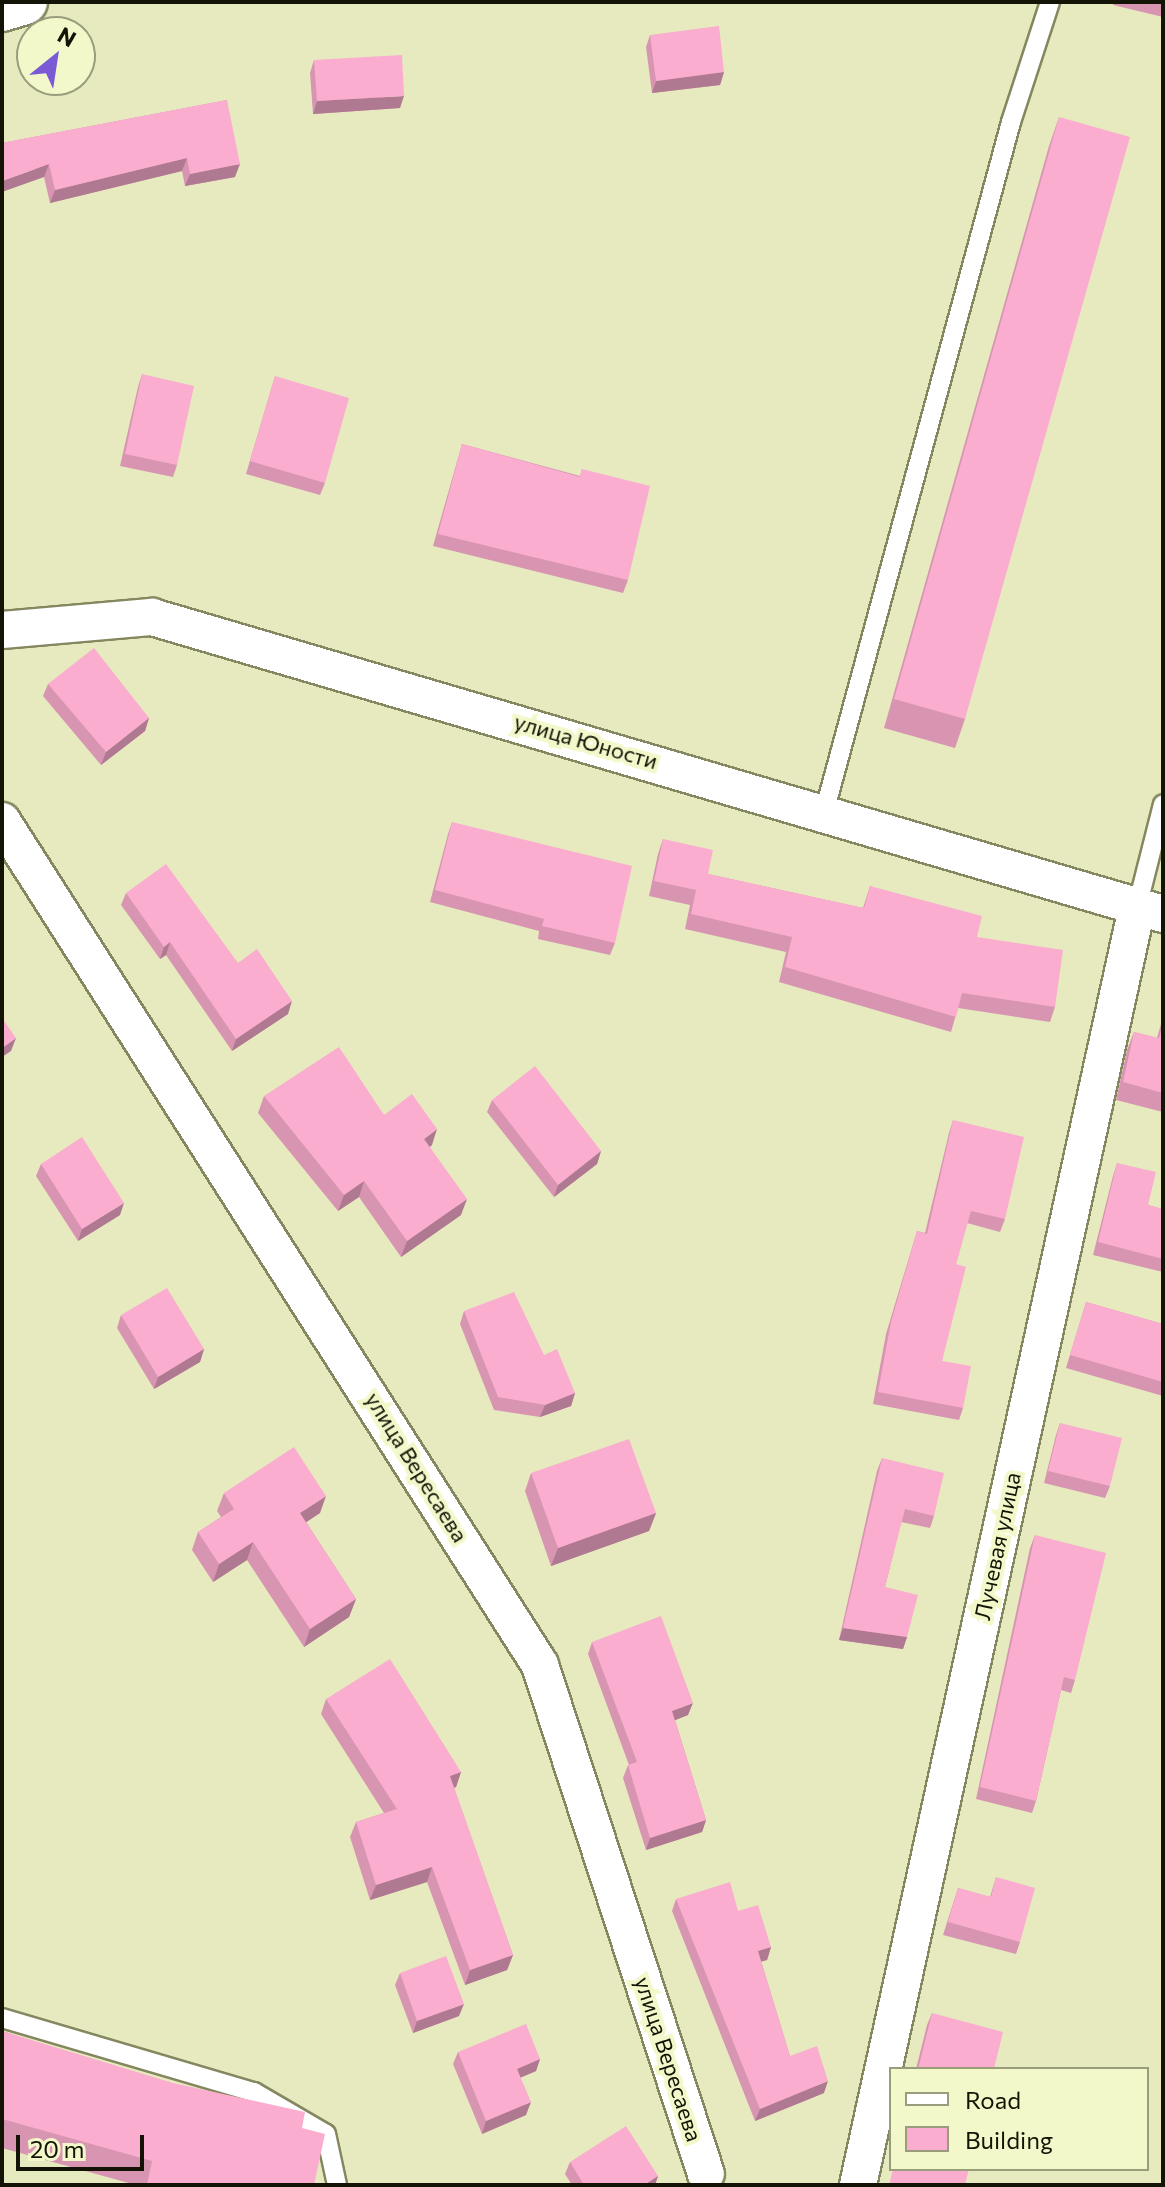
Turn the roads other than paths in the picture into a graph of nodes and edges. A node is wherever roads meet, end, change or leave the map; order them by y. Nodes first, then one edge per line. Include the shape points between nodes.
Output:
1 (25, 2) edge
2 (1050, 2) edge
3 (2, 9) edge
4 (2, 630) edge
5 (1163, 804) edge
6 (825, 809) junction
7 (2, 821) edge
8 (1150, 910) edge
9 (2, 2018) edge
10 (706, 2174) dead end
11 (337, 2185) edge
12 (858, 2185) edge

1 - 3 main road
2 - 6 lane via 1011,122
4 - 6 street, улица Юности via 152,617
5 - 8 lane
6 - 8 street, улица Юности
7 - 10 street, улица Вересаева via 540,1665
8 - 12 street, Лучевая улица
9 - 11 lane via 254,2092 326,2134

